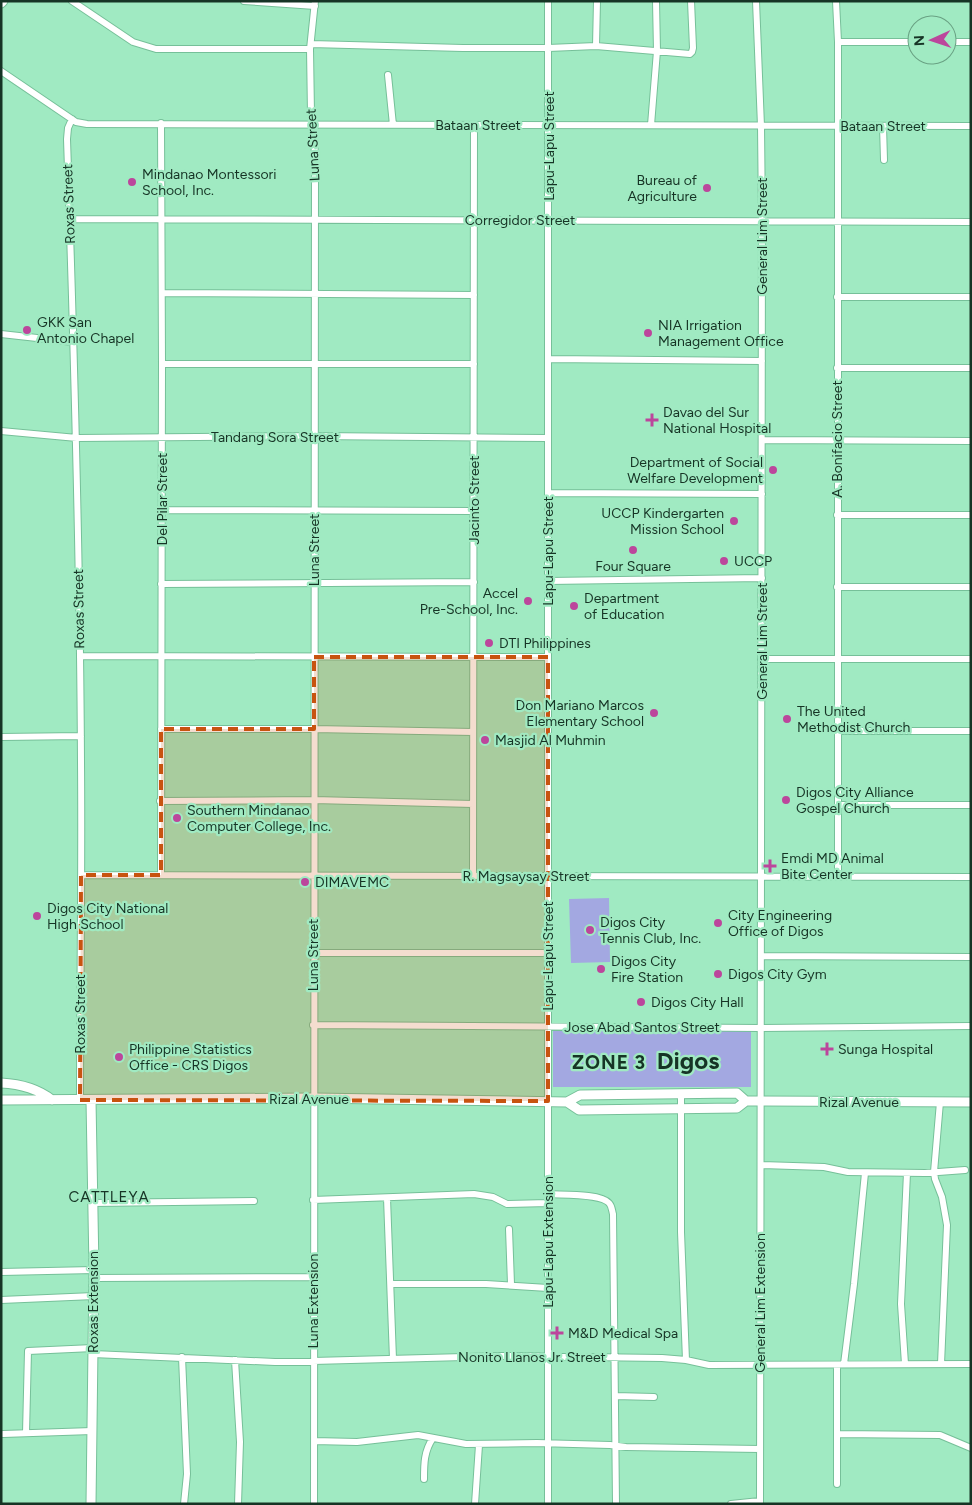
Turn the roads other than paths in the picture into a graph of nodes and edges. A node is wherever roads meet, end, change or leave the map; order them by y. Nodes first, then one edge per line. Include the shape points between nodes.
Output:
1 (72, 1) edge
2 (244, 1) edge
3 (548, 1) edge
4 (597, 1) edge
5 (656, 1) edge
6 (691, 1) edge
7 (756, 1) edge
8 (836, 1) edge
9 (315, 4) edge
10 (838, 42) junction
11 (907, 42) edge
12 (957, 42) edge
13 (971, 42) edge
14 (311, 46) junction
15 (596, 46) junction
16 (548, 48) junction
17 (658, 51) junction
18 (1, 71) edge
19 (388, 74) dead end
20 (72, 120) junction
21 (311, 123) junction
22 (160, 124) junction
23 (393, 125) junction
24 (474, 125) junction
25 (549, 125) junction
26 (651, 125) junction
27 (761, 126) junction
28 (838, 126) junction
29 (883, 126) junction
30 (971, 126) edge
31 (884, 160) dead end
32 (70, 219) junction
33 (162, 220) junction
34 (315, 220) junction
35 (474, 220) junction
36 (549, 221) junction
37 (762, 221) junction
38 (837, 221) junction
39 (971, 222) edge
40 (162, 293) junction
41 (314, 294) junction
42 (474, 295) junction
43 (837, 297) junction
44 (971, 297) edge
45 (1, 334) edge
46 (73, 342) junction
47 (548, 360) junction
48 (762, 361) junction
49 (162, 364) junction
50 (474, 364) junction
51 (314, 365) junction
52 (837, 368) junction
53 (971, 368) edge
54 (1, 431) edge
55 (314, 436) junction
56 (474, 437) junction
57 (76, 438) junction
58 (162, 438) junction
59 (548, 438) junction
60 (762, 440) junction
61 (837, 440) junction
62 (971, 441) edge
63 (548, 492) junction
64 (762, 494) junction
65 (162, 510) junction
66 (314, 510) junction
67 (474, 511) junction
68 (837, 515) junction
69 (971, 515) edge
70 (762, 578) junction
71 (548, 581) junction
72 (314, 582) junction
73 (474, 582) junction
74 (161, 584) junction
75 (837, 586) junction
76 (971, 587) edge
77 (80, 656) junction
78 (161, 656) junction
79 (314, 657) junction
80 (474, 657) junction
81 (548, 657) junction
82 (762, 659) junction
83 (837, 659) junction
84 (971, 659) edge
85 (161, 729) junction
86 (314, 729) junction
87 (837, 731) junction
88 (971, 731) edge
89 (474, 732) junction
90 (81, 736) junction
91 (1, 737) edge
92 (314, 800) junction
93 (160, 801) junction
94 (474, 804) junction
95 (838, 805) junction
96 (971, 805) edge
97 (81, 875) junction
98 (161, 875) junction
99 (314, 875) junction
100 (473, 876) junction
101 (548, 876) junction
102 (761, 877) junction
103 (838, 877) junction
104 (971, 877) edge
105 (313, 953) junction
106 (548, 953) junction
107 (761, 956) junction
108 (971, 957) edge
109 (313, 1025) junction
110 (548, 1026) junction
111 (971, 1026) edge
112 (761, 1028) junction
113 (1, 1083) edge
114 (655, 1094) junction
115 (681, 1094) junction
116 (313, 1098) junction
117 (1, 1100) edge
118 (52, 1100) junction
119 (80, 1100) junction
120 (91, 1100) junction
121 (548, 1101) junction
122 (746, 1101) junction
123 (761, 1101) junction
124 (567, 1102) junction
125 (940, 1102) junction
126 (971, 1102) edge
127 (655, 1110) junction
128 (681, 1110) junction
129 (760, 1165) junction
130 (965, 1170) dead end
131 (934, 1172) junction
132 (865, 1173) junction
133 (907, 1173) junction
134 (548, 1194) junction
135 (387, 1198) junction
136 (313, 1200) junction
137 (254, 1201) dead end
138 (93, 1203) junction
139 (548, 1203) junction
140 (509, 1229) dead end
141 (1, 1272) edge
142 (94, 1274) junction
143 (313, 1277) junction
144 (391, 1284) junction
145 (511, 1284) junction
146 (548, 1288) junction
147 (94, 1296) junction
148 (1, 1300) edge
149 (93, 1351) junction
150 (548, 1356) junction
151 (182, 1357) junction
152 (615, 1357) junction
153 (393, 1359) junction
154 (235, 1360) junction
155 (686, 1360) junction
156 (314, 1361) junction
157 (840, 1364) junction
158 (905, 1364) junction
159 (941, 1364) junction
160 (971, 1364) edge
161 (760, 1365) junction
162 (615, 1396) junction
163 (654, 1397) dead end
164 (92, 1431) junction
165 (26, 1433) junction
166 (3, 1434) dead end
167 (837, 1434) junction
168 (433, 1438) junction
169 (314, 1441) junction
170 (548, 1443) junction
171 (479, 1444) junction
172 (615, 1446) junction
173 (971, 1448) edge
174 (760, 1450) junction
175 (424, 1478) dead end
176 (837, 1484) dead end
177 (760, 1503) edge
178 (91, 1504) edge
179 (184, 1504) edge
180 (238, 1504) edge
181 (314, 1504) edge
182 (475, 1504) edge
183 (548, 1504) edge
184 (616, 1504) edge
185 (731, 1504) edge

1 - 14 street via 145,47
2 - 9 street
3 - 16 street, Lapu-Lapu Street
4 - 15 street
5 - 17 street
6 - 17 street via 692,52
7 - 27 street, General Lim Street
8 - 10 street, A. Bonifacio Street
9 - 14 street, Luna Street
10 - 11 street
10 - 28 street, A. Bonifacio Street
12 - 13 street
14 - 16 street
14 - 21 street, Luna Street
15 - 16 street
15 - 17 street
16 - 25 street, Lapu-Lapu Street
17 - 26 street
18 - 20 street, Bataan Street
19 - 23 street
20 - 22 street, Bataan Street via 87,124
20 - 32 street, Roxas Street via 67,139
21 - 22 street, Bataan Street
21 - 23 street, Bataan Street
21 - 34 street, Luna Street via 315,153
22 - 33 street, Del Pilar Street
23 - 24 street, Bataan Street
24 - 25 street, Bataan Street
24 - 35 street, Jacinto Street
25 - 26 street, Bataan Street
25 - 36 street, Lapu-Lapu Street
26 - 27 street, Bataan Street
27 - 28 street, Bataan Street
27 - 37 street, General Lim Street
28 - 29 street, Bataan Street
28 - 38 street, A. Bonifacio Street
29 - 30 street, Bataan Street
29 - 31 street
32 - 33 street, Corregidor Street
32 - 46 street, Roxas Street
33 - 34 street, Corregidor Street
33 - 40 street, Del Pilar Street
34 - 35 street, Corregidor Street
34 - 41 street, Luna Street
35 - 36 street, Corregidor Street
35 - 42 street, Jacinto Street
36 - 37 street, Corregidor Street
36 - 47 street, Lapu-Lapu Street
37 - 38 street, Corregidor Street
37 - 48 street, General Lim Street
38 - 39 street, Corregidor Street
38 - 43 street, A. Bonifacio Street
40 - 41 street
40 - 49 street, Del Pilar Street
41 - 42 street
41 - 51 street, Luna Street
42 - 50 street, Jacinto Street
43 - 44 street
43 - 52 street, A. Bonifacio Street
45 - 46 street
46 - 57 street, Roxas Street
47 - 48 street
47 - 59 street, Lapu-Lapu Street
48 - 60 street, General Lim Street
49 - 51 street
49 - 58 street, Del Pilar Street
50 - 51 street
50 - 56 street, Jacinto Street
51 - 55 street, Luna Street
52 - 53 street
52 - 61 street, A. Bonifacio Street
54 - 57 street, Tandang Sora Street
55 - 56 street, Tandang Sora Street
55 - 58 street, Tandang Sora Street
55 - 66 street, Luna Street
56 - 59 street, Tandang Sora Street
56 - 67 street, Jacinto Street
57 - 58 street, Tandang Sora Street
57 - 77 street, Roxas Street
58 - 65 street, Del Pilar Street
59 - 63 street, Lapu-Lapu Street
60 - 61 street
60 - 64 street, General Lim Street
61 - 62 street
61 - 68 street, A. Bonifacio Street
63 - 64 street
63 - 71 street, Lapu-Lapu Street
64 - 70 street, General Lim Street
65 - 66 street
65 - 74 street, Del Pilar Street
66 - 67 street
66 - 72 street, Luna Street
67 - 73 street, Jacinto Street
68 - 69 street
68 - 75 street, A. Bonifacio Street
70 - 71 street
70 - 82 street, General Lim Street
71 - 81 street, Lapu-Lapu Street
72 - 73 street
72 - 74 street
72 - 79 street, Luna Street
73 - 80 street, Jacinto Street
74 - 78 street, Del Pilar Street
75 - 76 street
75 - 83 street, A. Bonifacio Street
77 - 78 street
77 - 90 street, Roxas Street
78 - 79 street
78 - 85 street, Del Pilar Street
79 - 80 street
79 - 86 street, Luna Street
80 - 81 street
80 - 89 street, Jacinto Street
81 - 101 street, Lapu-Lapu Street
82 - 83 street
82 - 102 street, General Lim Street
83 - 84 street
83 - 87 street, A. Bonifacio Street
85 - 86 street
85 - 93 street, Del Pilar Street
86 - 89 street
86 - 92 street, Luna Street
87 - 88 street
87 - 95 street, A. Bonifacio Street
89 - 94 street, Jacinto Street
90 - 91 street
90 - 97 street, Roxas Street
92 - 93 street
92 - 94 street
92 - 99 street, Luna Street
93 - 98 street, Del Pilar Street
94 - 100 street, Jacinto Street
95 - 96 street
95 - 103 street, A. Bonifacio Street
97 - 98 street, R. Magsaysay Street
97 - 119 street, Roxas Street
98 - 99 street, R. Magsaysay Street
99 - 100 street, R. Magsaysay Street
99 - 105 street, Luna Street
100 - 101 street, R. Magsaysay Street
101 - 102 street, R. Magsaysay Street
101 - 106 street, Lapu-Lapu Street
102 - 103 street, R. Magsaysay Street
102 - 107 street, General Lim Street
103 - 104 street, R. Magsaysay Street
105 - 106 street
105 - 109 street, Luna Street
106 - 110 street, Lapu-Lapu Street
107 - 108 street
107 - 112 street, General Lim Street
109 - 110 street, Jose Abad Santos Street
109 - 116 street, Luna Street
110 - 112 street, Jose Abad Santos Street
110 - 121 street, Lapu-Lapu Street
111 - 112 street, Jose Abad Santos Street
112 - 123 street, General Lim Street
113 - 118 main road, Rizal Avenue via 27,1087
114 - 115 main road, Rizal Avenue
114 - 124 main road, Rizal Avenue via 580,1095
114 - 127 main road
115 - 122 main road, Rizal Avenue via 738,1093
115 - 128 street
116 - 120 main road, Rizal Avenue
116 - 121 main road, Rizal Avenue
116 - 136 street, Luna Extension
117 - 118 main road, Rizal Avenue
118 - 119 main road, Rizal Avenue
119 - 120 main road, Rizal Avenue
120 - 138 main road, Roxas Extension
121 - 124 main road, Rizal Avenue
121 - 134 street, Lapu-Lapu Extension
122 - 123 main road, Rizal Avenue
122 - 128 main road, Rizal Avenue via 737,1108
123 - 125 main road, Rizal Avenue
123 - 129 street, General Lim Extension
124 - 127 main road, Rizal Avenue via 580,1110
125 - 126 main road, Rizal Avenue
125 - 131 street
127 - 128 main road, Rizal Avenue
128 - 155 street
129 - 132 street via 824,1167
129 - 161 street, General Lim Extension
130 - 131 street
131 - 133 street
131 - 159 street via 947,1225
132 - 133 street
132 - 157 street via 854,1284
133 - 158 street via 901,1304
134 - 139 street, Lapu-Lapu Extension
134 - 152 street via 602,1198 612,1208
135 - 136 street
135 - 139 street via 479,1194 507,1204
135 - 144 street
136 - 143 street, Luna Extension
137 - 138 street
138 - 142 main road, Roxas Extension
139 - 146 street, Lapu-Lapu Extension
140 - 145 street
141 - 142 street
142 - 143 street
142 - 147 main road, Roxas Extension
143 - 156 street, Luna Extension
144 - 145 street
144 - 153 street
145 - 146 street
146 - 150 street, Lapu-Lapu Extension
147 - 148 street
147 - 149 main road, Roxas Extension
149 - 151 street, Nonito Llanos Jr. Street
149 - 164 main road, Roxas Extension
149 - 165 street, Nonito Llanos Jr. Street via 28,1351
150 - 152 street, Nonito Llanos Jr. Street
150 - 153 street, Nonito Llanos Jr. Street
150 - 170 street, Lapu-Lapu Extension
151 - 154 street, Nonito Llanos Jr. Street
151 - 179 street via 187,1474
152 - 155 street, Nonito Llanos Jr. Street
152 - 162 street
153 - 156 street, Nonito Llanos Jr. Street
154 - 156 street, Nonito Llanos Jr. Street
154 - 180 street via 240,1442
155 - 161 street, Nonito Llanos Jr. Street via 709,1365
156 - 169 street, Luna Extension
157 - 158 street, Nonito Llanos Jr. Street
157 - 161 street, Nonito Llanos Jr. Street
157 - 167 street
158 - 159 street, Nonito Llanos Jr. Street
159 - 160 street, Nonito Llanos Jr. Street
161 - 174 street, General Lim Extension
162 - 163 street
162 - 172 street
164 - 165 street
164 - 178 main road, Roxas Extension
165 - 166 street
167 - 173 street via 940,1435
167 - 176 street
168 - 169 street via 410,1435 357,1442
168 - 171 street
168 - 175 street via 424,1460
169 - 181 street, Luna Extension
170 - 171 street
170 - 172 street
170 - 183 street, Lapu-Lapu Extension
171 - 182 street
172 - 174 street
172 - 184 street
174 - 177 street, General Lim Extension
177 - 185 street

